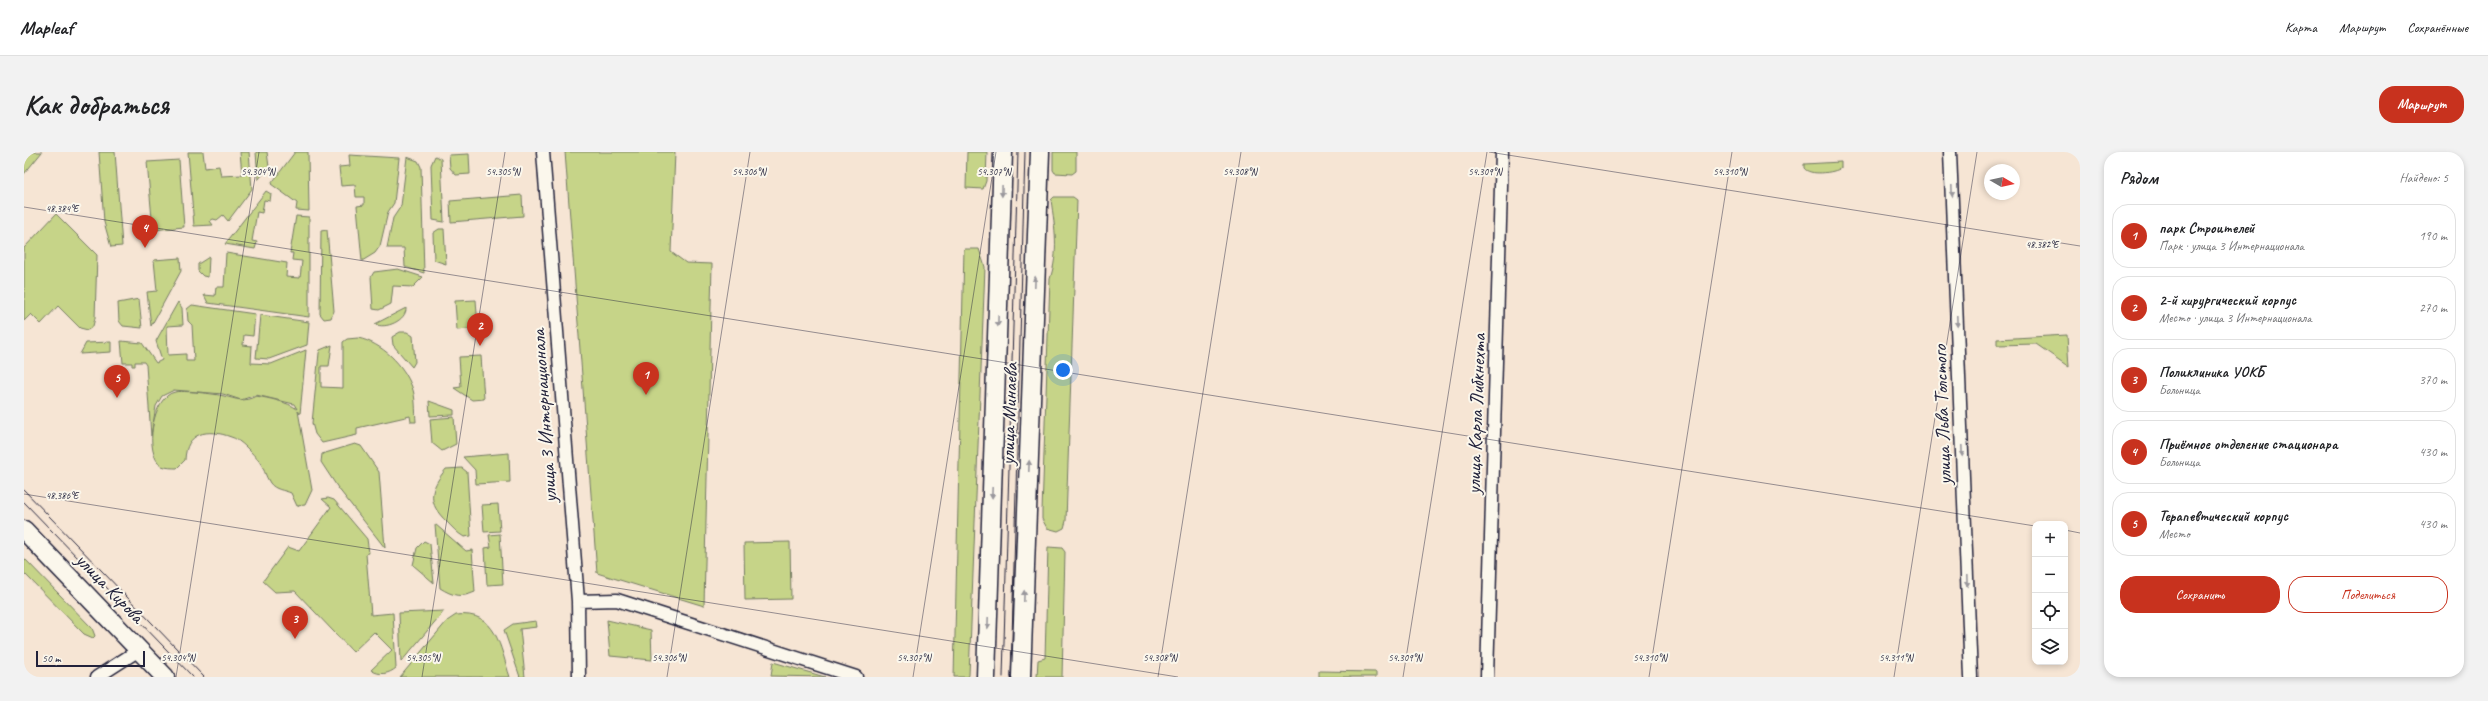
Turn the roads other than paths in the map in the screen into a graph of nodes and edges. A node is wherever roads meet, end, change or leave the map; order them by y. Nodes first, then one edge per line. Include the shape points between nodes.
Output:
1 (543, 152) edge
2 (1003, 152) edge
3 (1040, 152) edge
4 (1502, 152) edge
5 (1950, 152) edge
6 (24, 530) edge
7 (578, 601) junction
8 (139, 650) junction
9 (97, 677) edge
10 (165, 677) edge
11 (579, 677) edge
12 (856, 677) edge
13 (986, 677) edge
14 (1021, 677) edge
15 (1487, 677) edge
16 (1971, 677) edge

1 - 7 street, улица 3 Интернационала
2 -> 13 main road, улица Минаева
14 -> 3 main road, улица Минаева
4 - 15 street, улица Карла Либкнехта
5 -> 16 street, улица Льва Толстого
6 - 8 main road, улица Кирова
7 - 11 street, улица 3 Интернационала
7 - 12 street via 617,600
8 - 9 street
8 - 10 main road, улица Кирова

